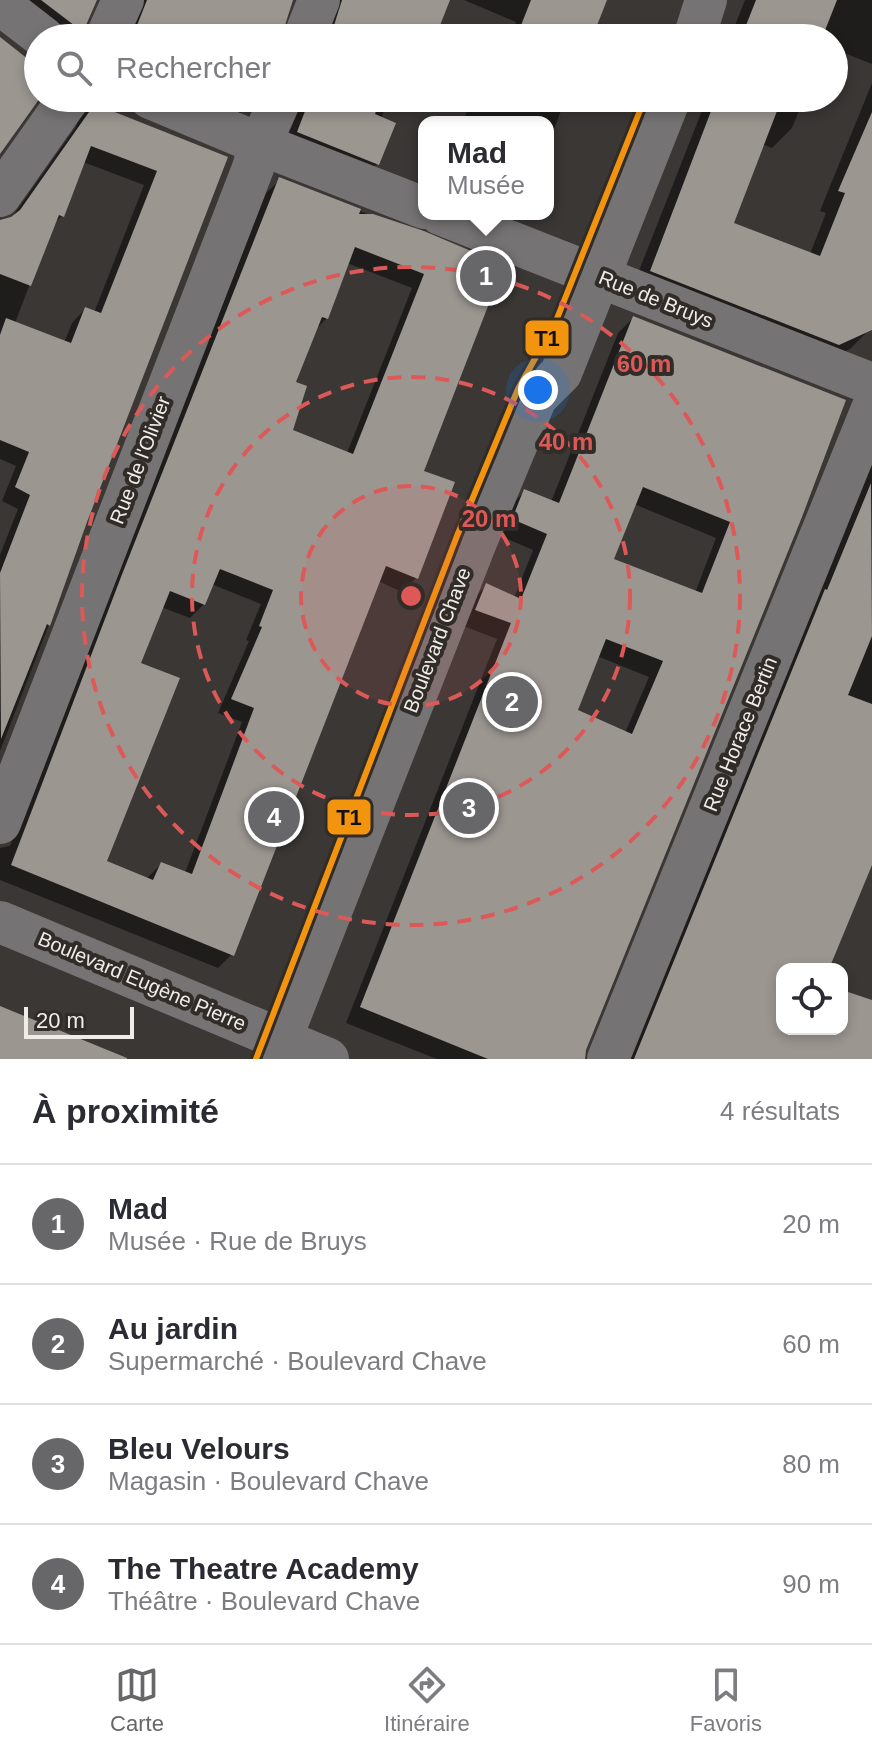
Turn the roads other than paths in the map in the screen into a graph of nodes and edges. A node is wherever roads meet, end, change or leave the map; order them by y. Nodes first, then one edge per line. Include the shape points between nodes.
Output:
1 (123, 0) edge
2 (319, 0) edge
3 (706, 0) edge
4 (0, 4) edge
5 (26, 24) edge
6 (112, 24) edge
7 (310, 24) edge
8 (698, 24) edge
9 (59, 112) edge
10 (183, 112) edge
11 (275, 112) edge
12 (664, 112) edge
13 (260, 144) junction
14 (0, 196) edge
15 (418, 206) edge
16 (455, 220) edge
17 (600, 276) junction
18 (872, 384) edge
19 (872, 409) edge
20 (0, 823) edge
21 (0, 922) edge
22 (266, 1047) edge
23 (328, 1059) edge
24 (608, 1059) edge

1 - 6 street
2 - 7 street
3 - 8 street
4 - 5 street
9 - 14 street
10 - 13 street
11 - 13 street, Rue de l'Olivier
12 - 17 street, Boulevard Chave
13 - 15 street
13 - 20 street, Rue de l'Olivier
16 - 17 street, Rue de Bruys
17 - 18 street, Rue de Bruys
17 - 22 street, Boulevard Chave via 561,373 536,398
19 - 24 street, Rue Horace Bertin
21 - 22 street, Boulevard Eugène Pierre
22 - 23 street, Boulevard Eugène Pierre

